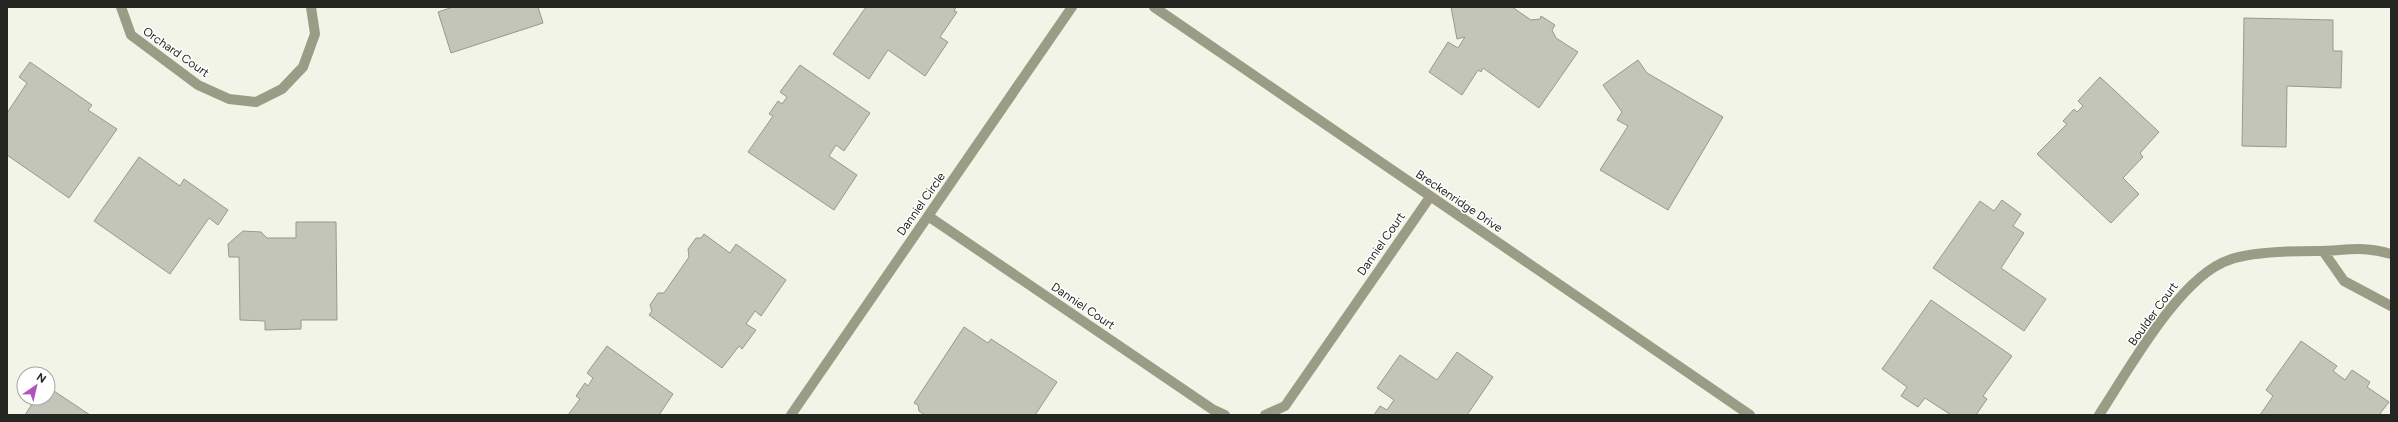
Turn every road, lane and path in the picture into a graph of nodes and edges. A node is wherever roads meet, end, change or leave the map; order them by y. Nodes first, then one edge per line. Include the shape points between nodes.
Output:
1 (121, 7) edge
2 (311, 7) edge
3 (1072, 7) edge
4 (1154, 7) edge
5 (1430, 197) junction
6 (928, 216) junction
7 (2323, 251) junction
8 (2391, 254) edge
9 (2391, 306) edge
10 (791, 415) edge
11 (1225, 415) edge
12 (1266, 415) edge
13 (1750, 415) edge
14 (2099, 415) edge

1 - 2 street, Orchard Court via 131,35 198,85 229,99 256,102 282,89 303,67 315,34
3 - 6 street, Danniel Circle
4 - 5 street, Breckenridge Drive
5 - 12 street, Danniel Court via 1285,406
5 - 13 street, Breckenridge Drive
6 - 10 street, Danniel Circle
6 - 11 street, Danniel Court via 1212,409
7 - 8 street, Boulder Court via 2374,248
7 - 9 street via 2344,281
7 - 14 street, Boulder Court via 2290,251 2229,260 2196,279 2171,307

